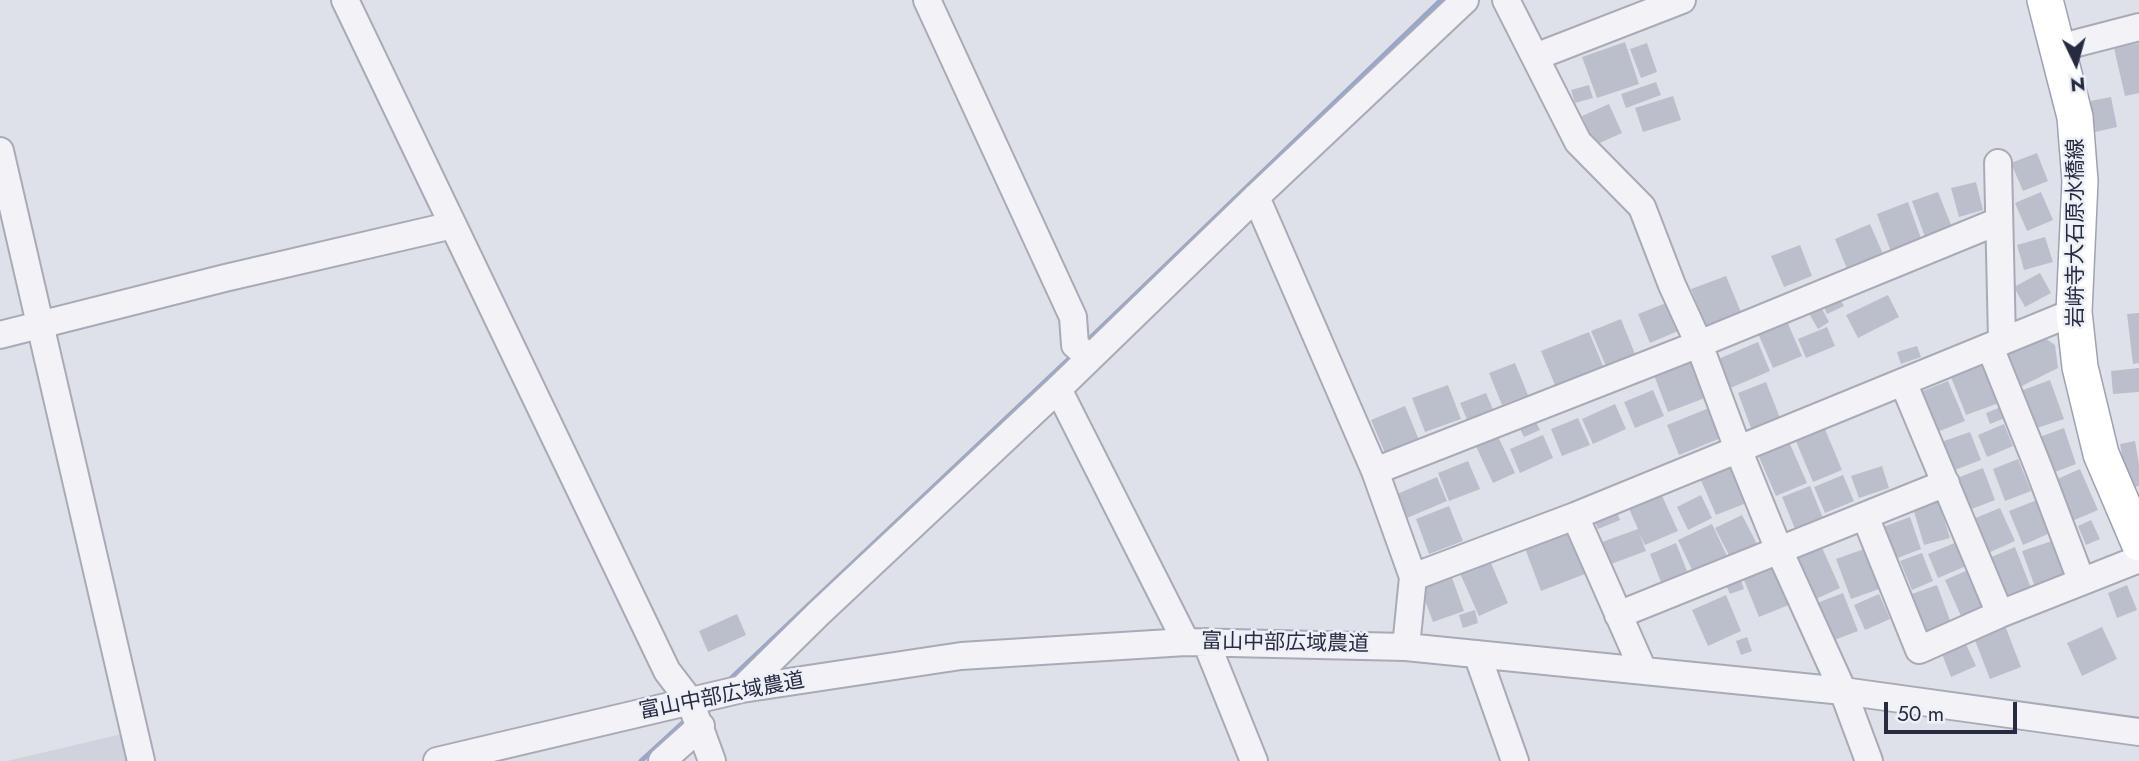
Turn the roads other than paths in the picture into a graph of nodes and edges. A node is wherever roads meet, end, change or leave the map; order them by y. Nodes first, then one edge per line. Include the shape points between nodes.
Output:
1 (345, 0) edge
2 (926, 0) edge
3 (1465, 0) edge
4 (1506, 0) edge
5 (1682, 0) edge
6 (2045, 0) edge
7 (2139, 27) edge
8 (2058, 48) junction
9 (1535, 57) junction
10 (0, 151) edge
11 (1998, 163) dead end
12 (1256, 197) junction
13 (1999, 222) junction
14 (453, 225) junction
15 (2074, 312) junction
16 (41, 325) junction
17 (0, 335) edge
18 (1699, 344) junction
19 (1996, 344) junction
20 (1090, 358) junction
21 (1903, 382) junction
22 (1058, 389) junction
23 (1738, 449) junction
24 (1375, 471) junction
25 (1946, 483) junction
26 (1575, 516) junction
27 (1865, 516) junction
28 (2139, 542) edge
29 (1779, 551) junction
30 (2139, 559) edge
31 (1413, 578) junction
32 (2081, 580) junction
33 (2000, 614) junction
34 (1618, 615) junction
35 (1196, 642) junction
36 (1406, 647) junction
37 (1477, 654) junction
38 (1643, 670) junction
39 (742, 690) junction
40 (1843, 691) junction
41 (690, 701) junction
42 (701, 726) junction
43 (2139, 732) edge
44 (141, 761) edge
45 (437, 761) edge
46 (662, 761) edge
47 (712, 761) edge
48 (1254, 761) edge
49 (1515, 761) edge
50 (1869, 761) edge

1 - 14 street
2 - 20 street via 1073,317 1075,345
3 - 12 street
4 - 9 street
5 - 9 street
6 - 8 main road, 岩峅寺大石原水橋線
7 - 8 street
8 - 15 main road, 岩峅寺大石原水橋線 via 2075,117 2080,181
9 - 18 street via 1578,142 1642,207
10 - 16 street
11 - 13 street
12 - 20 street
12 - 24 street
13 - 18 street
13 - 19 street
14 - 16 street
14 - 41 street via 667,671
15 - 19 street
15 - 28 main road, 岩峅寺大石原水橋線 via 2080,367 2101,454
16 - 17 street
16 - 44 street
18 - 23 street
18 - 24 street
19 - 21 street
19 - 32 street
20 - 22 street
21 - 23 street
21 - 25 street
22 - 35 street
22 - 39 street
23 - 26 street
23 - 29 street
24 - 31 street
25 - 27 street
25 - 33 street
26 - 31 street
26 - 34 street
27 - 29 street
27 - 33 street via 1919,650
29 - 34 street
29 - 40 street
30 - 32 street
31 - 36 street
32 - 33 street
34 - 38 street
35 - 36 street, 富山中部広域農道
35 - 39 street, 富山中部広域農道 via 961,656
35 - 48 street
36 - 37 street, 富山中部広域農道
37 - 38 street, 富山中部広域農道
37 - 49 street
38 - 40 street, 富山中部広域農道
39 - 41 street, 富山中部広域農道
40 - 43 street, 富山中部広域農道
40 - 50 street
41 - 42 street
41 - 45 street, 富山中部広域農道
42 - 46 street
42 - 47 street

